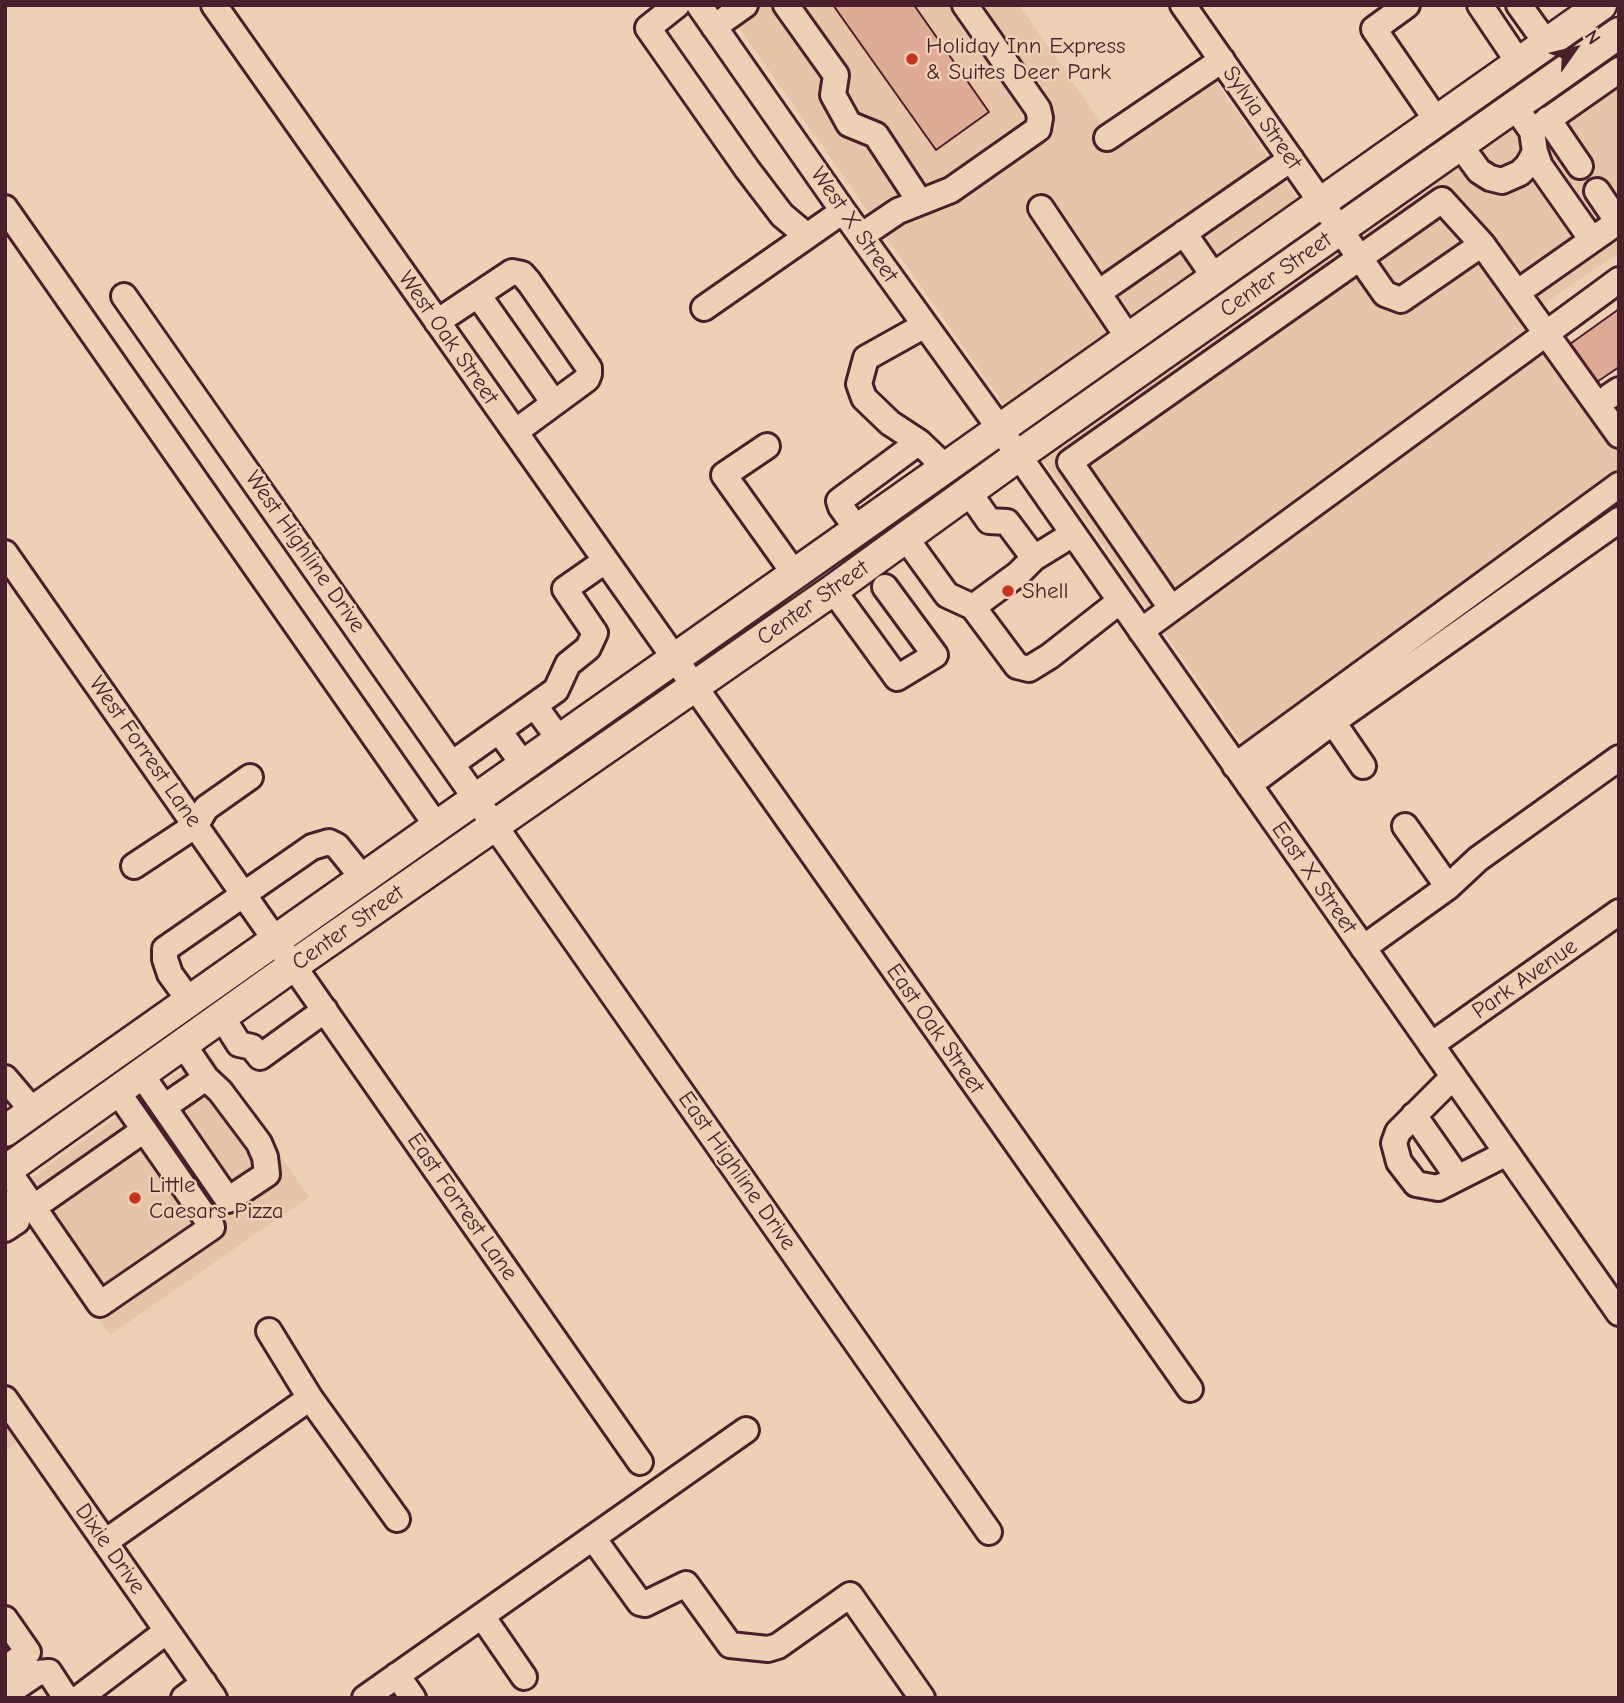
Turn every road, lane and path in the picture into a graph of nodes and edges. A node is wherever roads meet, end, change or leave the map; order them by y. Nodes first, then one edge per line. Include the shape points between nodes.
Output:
1 (214, 5) edge
2 (677, 5) edge
3 (699, 5) edge
4 (745, 5) edge
5 (786, 5) edge
6 (965, 5) edge
7 (1183, 5) edge
8 (1407, 5) edge
9 (1480, 5) edge
10 (1520, 5) edge
11 (1601, 5) edge
12 (715, 27) junction
13 (1607, 41) edge
14 (1547, 44) junction
15 (1222, 60) junction
16 (1520, 63) junction
17 (1564, 72) junction
18 (1615, 72) edge
19 (1515, 107) junction
20 (1437, 121) junction
21 (1538, 134) junction
22 (1107, 138) dead end
23 (1460, 145) junction
24 (1291, 159) junction
25 (1580, 166) dead end
26 (1424, 171) junction
27 (1597, 191) dead end
28 (1442, 200) junction
29 (920, 202) junction
30 (1322, 203) junction
31 (5, 208) edge
32 (1041, 208) dead end
33 (843, 211) junction
34 (1618, 222) edge
35 (1341, 230) junction
36 (1184, 233) junction
37 (807, 236) junction
38 (862, 236) junction
39 (1592, 240) junction
40 (1482, 243) junction
41 (1359, 258) junction
42 (1215, 278) junction
43 (1619, 280) edge
44 (1518, 292) junction
45 (1098, 293) junction
46 (478, 295) junction
47 (124, 296) dead end
48 (704, 308) dead end
49 (437, 322) junction
50 (925, 325) junction
51 (1198, 330) junction
52 (1547, 333) junction
53 (1129, 339) junction
54 (1217, 358) junction
55 (554, 403) junction
56 (514, 432) junction
57 (1619, 435) edge
58 (919, 442) junction
59 (1009, 443) junction
60 (767, 446) dead end
61 (945, 467) junction
62 (1619, 485) edge
63 (968, 491) junction
64 (1619, 520) edge
65 (857, 529) junction
66 (1073, 534) junction
67 (905, 537) junction
68 (5, 553) edge
69 (1034, 558) junction
70 (605, 561) junction
71 (794, 573) junction
72 (886, 587) dead end
73 (833, 590) junction
74 (1120, 601) junction
75 (973, 607) junction
76 (1171, 608) junction
77 (1141, 631) junction
78 (682, 671) junction
79 (535, 706) junction
80 (1333, 722) junction
81 (499, 731) junction
82 (559, 739) junction
83 (1619, 758) edge
84 (453, 764) junction
85 (523, 764) junction
86 (1363, 766) dead end
87 (1242, 775) junction
88 (250, 777) dead end
89 (486, 810) junction
90 (196, 825) junction
91 (436, 825) junction
92 (1405, 825) dead end
93 (134, 866) dead end
94 (362, 877) junction
95 (1448, 887) junction
96 (244, 894) junction
97 (1619, 912) edge
98 (1363, 948) junction
99 (284, 952) junction
100 (189, 1000) junction
101 (325, 1010) junction
102 (222, 1017) junction
103 (183, 1044) junction
104 (1431, 1045) junction
105 (141, 1074) junction
106 (1453, 1077) junction
107 (206, 1078) junction
108 (5, 1079) edge
109 (117, 1091) junction
110 (164, 1107) junction
111 (33, 1111) junction
112 (1406, 1124) junction
113 (5, 1130) edge
114 (144, 1130) junction
115 (51, 1138) junction
116 (1507, 1153) junction
117 (6, 1170) edge
118 (1448, 1183) junction
119 (5, 1203) edge
120 (33, 1208) junction
121 (5, 1229) edge
122 (1619, 1313) edge
123 (269, 1331) dead end
124 (1190, 1389) dead end
125 (310, 1398) junction
126 (5, 1399) edge
127 (746, 1430) dead end
128 (640, 1462) dead end
129 (397, 1519) dead end
130 (989, 1532) dead end
131 (593, 1538) junction
132 (105, 1542) junction
133 (482, 1616) junction
134 (5, 1619) edge
135 (167, 1631) junction
136 (397, 1675) junction
137 (524, 1677) dead end
138 (12, 1682) edge
139 (201, 1693) edge
140 (66, 1698) edge
141 (79, 1698) edge
142 (365, 1698) edge
143 (412, 1698) edge
144 (922, 1698) edge

1 - 49 street, West Oak Street
2 - 37 street via 648,28 775,206
3 - 12 street, West X Street
4 - 12 street
5 - 29 street via 836,75 833,95 849,124 876,135
6 - 29 street via 1038,109 1038,129 951,190
7 - 15 street, Sylvia Street
8 - 20 street via 1374,29
9 - 16 street
10 - 14 street
11 - 14 main road, Center Street
12 - 33 street, West X Street
13 - 17 main road, Center Street
13 - 18 street
14 - 16 main road, Center Street
14 - 17 main road
15 - 22 street
15 - 24 street, Sylvia Street
16 - 20 main road, Center Street
17 - 19 main road, Center Street
18 - 21 street
19 - 21 street
19 - 23 main road, Center Street
20 - 30 main road, Center Street
21 - 23 street via 1520,173 1502,181 1479,171
21 - 25 street
21 - 39 street via 1540,166
23 - 26 main road, Center Street
24 - 30 street, Sylvia Street
24 - 36 street
26 - 28 street
26 - 35 main road, Center Street
27 - 34 street
28 - 40 street
28 - 41 street
29 - 38 street
30 - 35 street, Sylvia Street
30 - 42 main road, Center Street
31 - 91 street
32 - 45 street
33 - 37 street
33 - 38 street, West X Street
34 - 39 street
35 - 41 street, Sylvia Street
35 - 51 main road, Center Street
36 - 42 street
36 - 45 street
37 - 48 street
38 - 50 street, West X Street
39 - 44 street
40 - 41 street, Sylvia Street via 1401,300 1385,294
40 - 44 street
41 - 54 street
42 - 53 main road, Center Street
43 - 52 street
44 - 52 street
45 - 53 street
46 - 49 street
46 - 55 street
46 - 55 street via 512,272 522,274 582,357 589,368 587,379
47 - 84 street, West Highline Drive
49 - 56 street, West Oak Street
50 - 58 street via 866,358 859,384 864,398
50 - 59 street, West X Street
51 - 54 street
51 - 59 main road, Center Street
52 - 57 street
52 - 76 street
53 - 59 main road, Center Street
54 - 76 street via 1070,462
55 - 56 street
56 - 70 street, West Oak Street
58 - 61 street
58 - 65 street via 839,501
59 - 61 main road, Center Street
59 - 63 main road, Center Street
59 - 66 street, East X Street
60 - 71 street via 724,475
61 - 65 main road, Center Street
62 - 87 street
63 - 67 main road, Center Street
63 - 69 street via 989,521 1007,522
64 - 80 street
65 - 71 main road, Center Street
66 - 69 street
66 - 74 street, East X Street
67 - 73 main road, Center Street
67 - 75 street via 947,594
68 - 90 street, West Forrest Lane
69 - 75 street
70 - 78 street, West Oak Street
70 - 79 street via 565,589 595,633 588,648 568,664 556,690
71 - 78 main road, Center Street
72 - 73 street via 935,655 897,678
73 - 78 main road, Center Street
74 - 75 street via 1029,669 1017,666
74 - 77 street, East X Street
76 - 77 street
77 - 87 street, East X Street
78 - 82 main road, Center Street
78 - 89 main road, Center Street
78 - 124 street, East Oak Street
79 - 81 street
79 - 82 street
80 - 86 street
80 - 87 street
81 - 84 street
81 - 85 street
82 - 85 main road, Center Street
83 - 95 street via 1478,859
84 - 89 street, West Highline Drive
85 - 89 main road, Center Street
87 - 98 street, East X Street
88 - 90 street via 206,808
89 - 91 main road, Center Street
89 - 99 main road, Center Street
89 - 130 street, East Highline Drive
90 - 93 street
90 - 96 street, West Forrest Lane
91 - 94 main road, Center Street
92 - 95 street
94 - 96 street via 330,842 312,847
94 - 99 main road, Center Street
95 - 98 street
96 - 99 street, West Forrest Lane
96 - 100 street via 165,949 170,974
97 - 104 street, Park Avenue
98 - 104 street, East X Street
99 - 100 main road, Center Street
99 - 101 street, East Forrest Lane
99 - 102 main road, Center Street
100 - 111 main road, Center Street
101 - 102 street via 260,1057 252,1047 239,1044
101 - 128 street, East Forrest Lane
102 - 103 main road, Center Street
103 - 105 main road, Center Street
103 - 107 street
104 - 106 street, East X Street
105 - 109 main road, Center Street
105 - 110 street
106 - 112 street
106 - 116 street, East X Street
107 - 110 street
107 - 110 street via 259,1143 267,1174 228,1200
108 - 111 street
109 - 114 street
109 - 115 main road, Center Street
111 - 113 main road, Center Street
111 - 115 main road
112 - 118 street
112 - 118 street via 1394,1143 1399,1162 1416,1184
114 - 120 street
114 - 120 street via 212,1227 100,1304
115 - 117 main road, Center Street
116 - 118 street
116 - 122 street, East X Street
117 - 120 street
119 - 121 street via 17,1221
123 - 125 street
125 - 129 street
125 - 132 street
126 - 132 street, Dixie Drive
127 - 131 street
131 - 133 street
131 - 144 street via 640,1603 686,1584 730,1645 778,1646 850,1595
132 - 135 street, Dixie Drive
133 - 136 street
133 - 137 street
134 - 138 street via 28,1652
135 - 139 street, Dixie Drive
135 - 141 street
136 - 142 street
136 - 143 street
138 - 140 street via 49,1672

